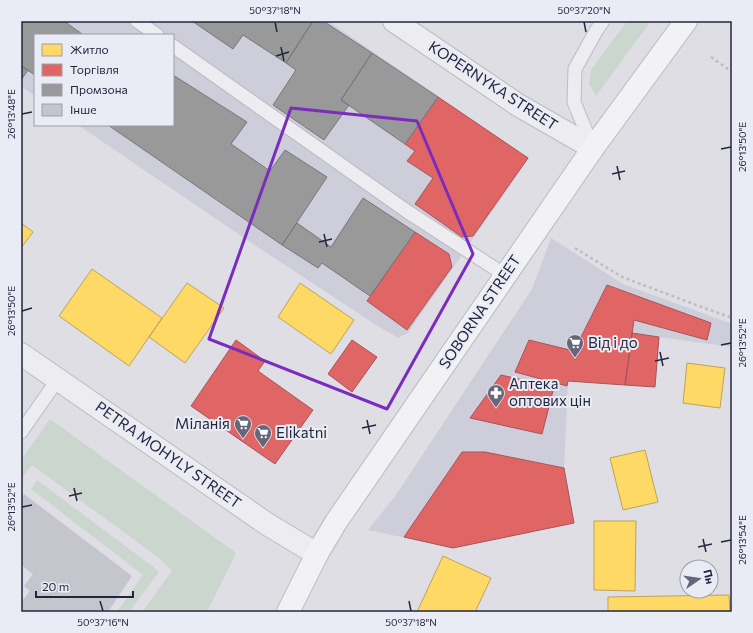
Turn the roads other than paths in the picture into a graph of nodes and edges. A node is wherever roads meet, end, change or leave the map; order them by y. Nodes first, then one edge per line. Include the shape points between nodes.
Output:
1 (137, 21) edge
2 (394, 21) edge
3 (603, 21) edge
4 (686, 21) edge
5 (156, 34) edge
6 (174, 47) edge
7 (593, 148) junction
8 (506, 275) junction
9 (21, 354) edge
10 (58, 380) junction
11 (21, 432) edge
12 (317, 554) junction
13 (288, 612) edge

1 - 5 lane
2 - 7 street, KOPERNYKA STREET via 518,105
3 - 7 lane via 575,69 574,102
4 - 7 main road, SOBORNA STREET
6 - 8 lane via 408,212
7 - 8 main road, SOBORNA STREET
8 - 12 main road, SOBORNA STREET via 336,522
9 - 10 street, PETRA MOHYLY STREET
10 - 11 lane
10 - 12 street, PETRA MOHYLY STREET via 267,524
12 - 13 main road, SOBORNA STREET

